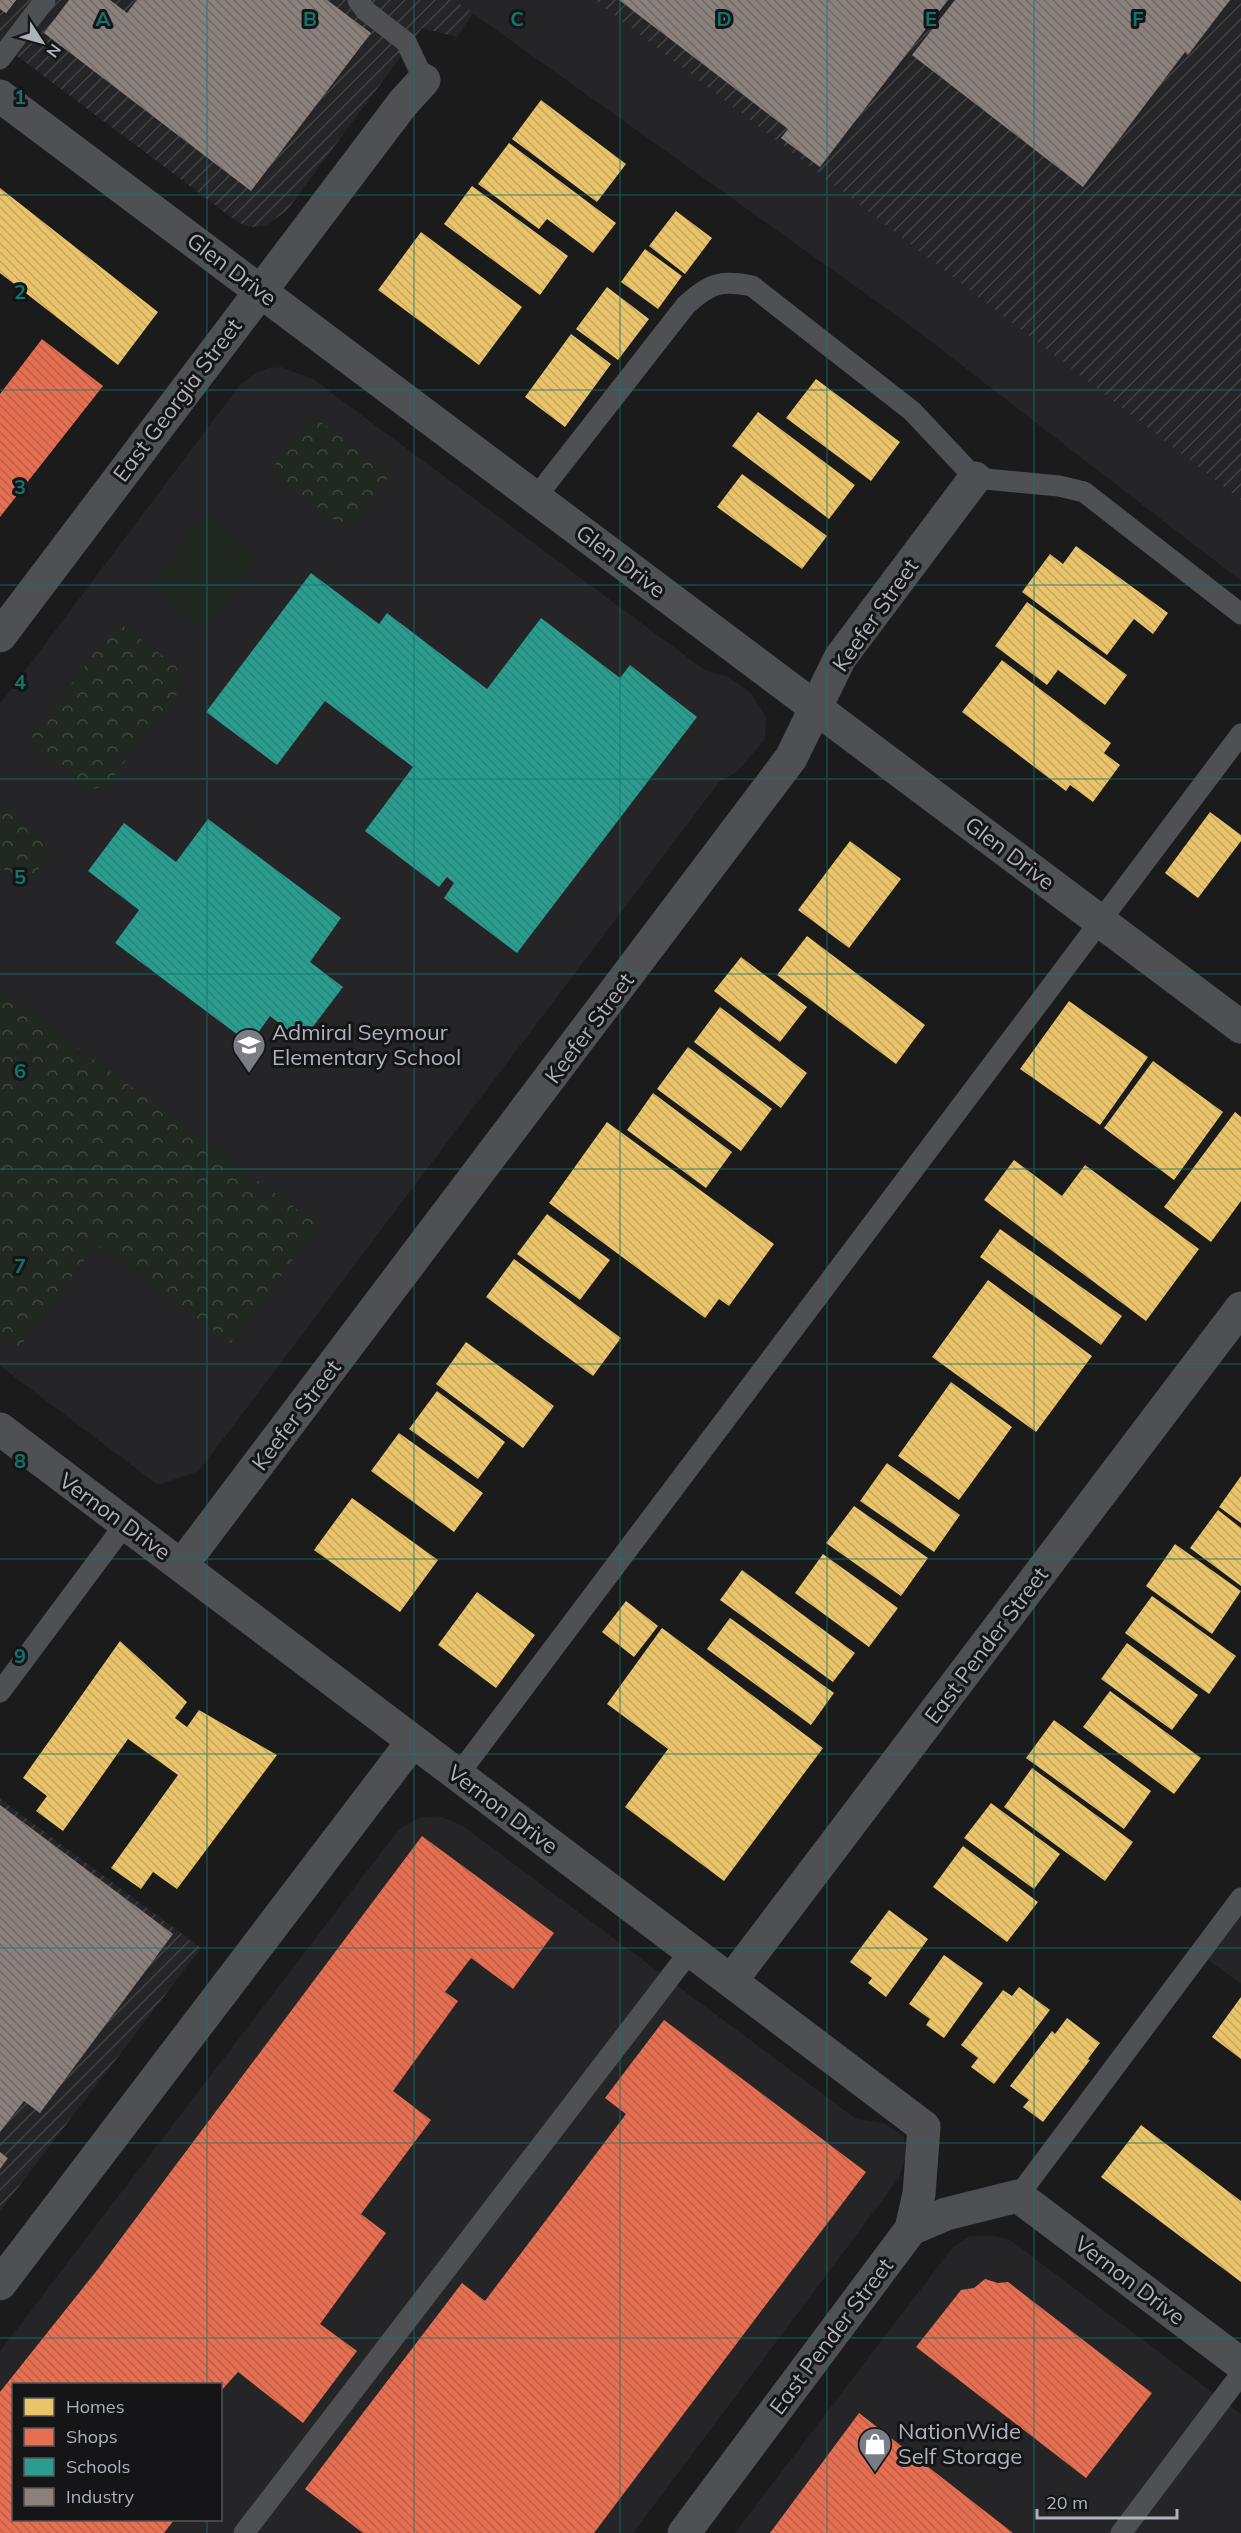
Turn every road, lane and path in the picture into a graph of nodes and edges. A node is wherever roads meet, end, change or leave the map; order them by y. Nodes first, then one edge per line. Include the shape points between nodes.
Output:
1 (45, 0) edge
2 (358, 0) edge
3 (0, 59) edge
4 (424, 80) joint
5 (0, 96) edge
6 (260, 290) junction
7 (975, 478) junction
8 (536, 497) junction
9 (1241, 614) edge
10 (0, 636) edge
11 (818, 708) junction
12 (1241, 734) edge
13 (1100, 920) junction
14 (1241, 1027) edge
15 (1241, 1308) edge
16 (0, 1429) edge
17 (126, 1523) junction
18 (182, 1565) junction
19 (0, 1692) edge
20 (413, 1741) junction
21 (458, 1774) junction
22 (1241, 1898) edge
23 (691, 1950) junction
24 (731, 1981) junction
25 (1018, 2196) junction
26 (911, 2229) junction
27 (0, 2284) edge
28 (1241, 2364) edge
29 (1241, 2374) edge
30 (244, 2533) edge
31 (684, 2533) edge
32 (1121, 2533) edge

1 - 3 lane
2 - 4 lane via 366,11 406,42
4 - 6 street, East Georgia Street
5 - 6 street, Glen Drive
6 - 8 street, Glen Drive
6 - 10 street, East Georgia Street
7 - 8 lane via 912,411 752,286 731,281 704,288 686,305
7 - 9 lane via 1084,492
7 - 11 street, Keefer Street via 840,658
8 - 11 street, Glen Drive
11 - 13 street, Glen Drive
11 - 18 street, Keefer Street via 791,758
12 - 13 lane
13 - 14 street, Glen Drive
13 - 21 lane
15 - 24 street, East Pender Street
16 - 17 street, Vernon Drive
17 - 18 street, Vernon Drive
17 - 19 lane
18 - 20 street, Vernon Drive
20 - 21 street, Vernon Drive
20 - 27 street
21 - 23 street, Vernon Drive
22 - 25 lane
23 - 24 street, Vernon Drive
23 - 30 lane
24 - 26 street, Vernon Drive via 924,2127 919,2194
25 - 26 street via 946,2214
25 - 28 street, Vernon Drive
26 - 31 street, East Pender Street
29 - 32 lane

